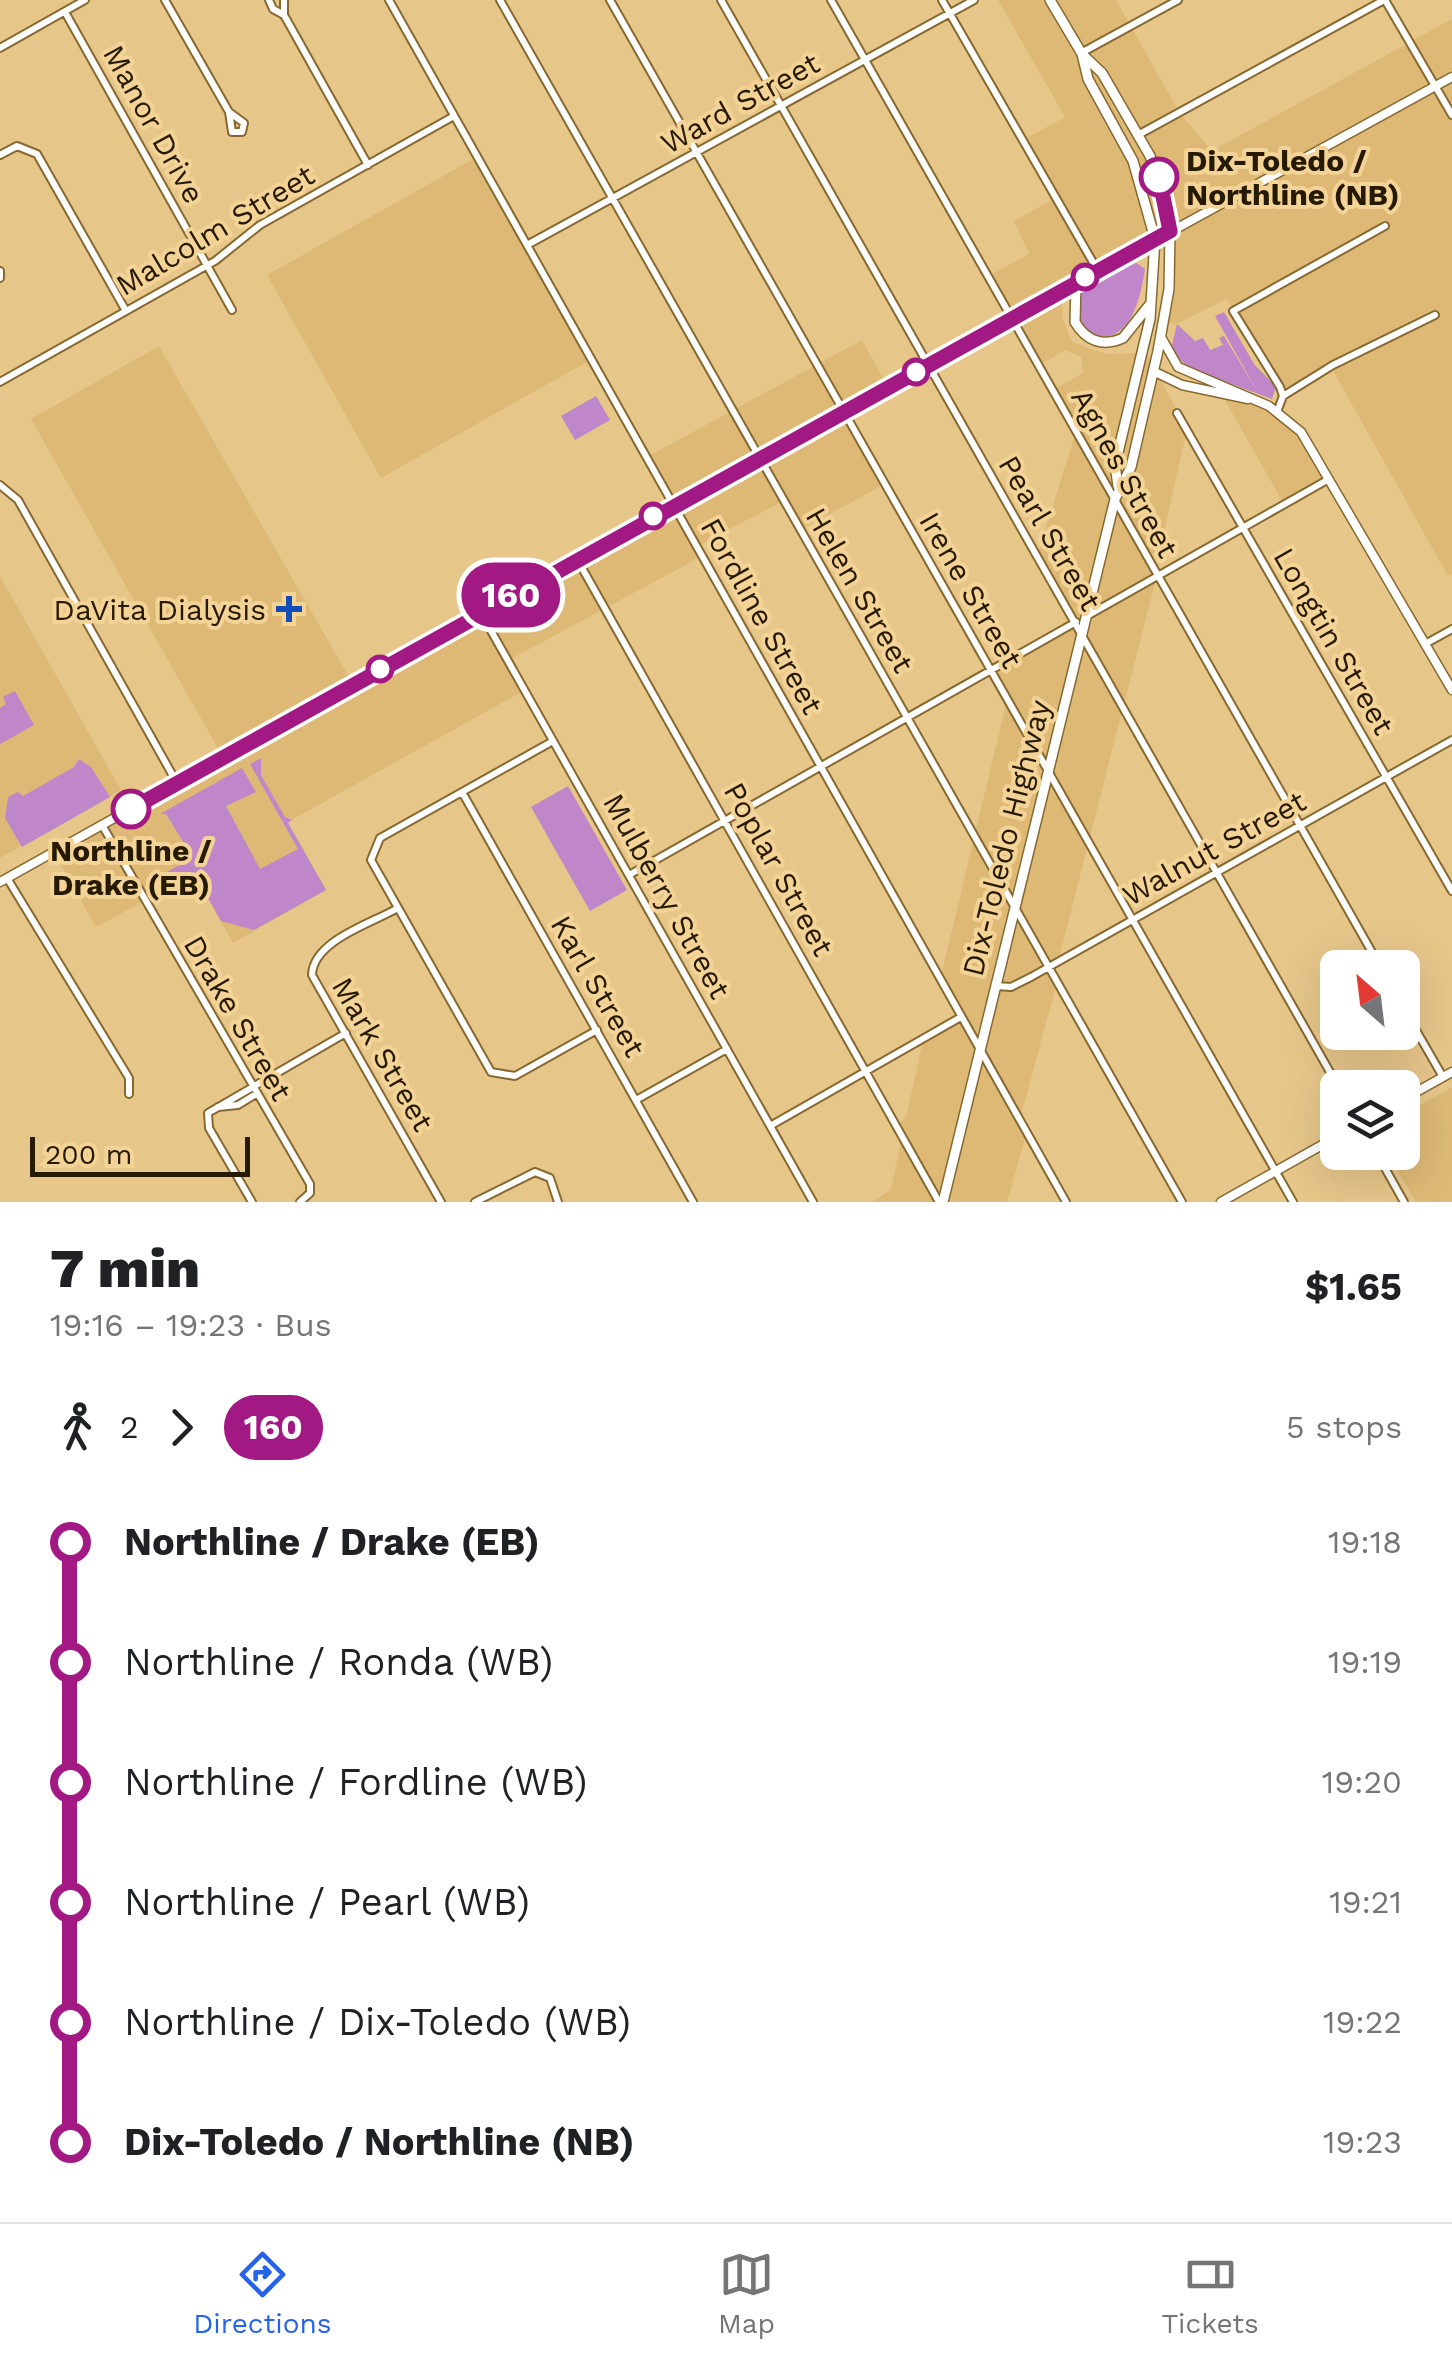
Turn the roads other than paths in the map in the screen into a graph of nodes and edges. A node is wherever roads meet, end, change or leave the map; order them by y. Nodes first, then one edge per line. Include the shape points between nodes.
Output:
1 (86, 0) edge
2 (166, 0) edge
3 (269, 0) edge
4 (284, 0) edge
5 (389, 0) edge
6 (500, 0) edge
7 (610, 0) edge
8 (721, 0) edge
9 (831, 0) edge
10 (942, 0) edge
11 (974, 0) edge
12 (1050, 0) edge
13 (1178, 0) edge
14 (1385, 0) edge
15 (64, 12) junction
16 (950, 14) junction
17 (284, 16) junction
18 (0, 48) edge
19 (1082, 54) junction
20 (865, 60) junction
21 (1452, 77) edge
22 (1435, 86) junction
23 (782, 105) junction
24 (229, 112) dead end
25 (1452, 115) edge
26 (454, 116) junction
27 (1138, 135) junction
28 (696, 152) junction
29 (0, 155) edge
30 (368, 164) junction
31 (612, 198) junction
32 (1385, 226) dead end
33 (1170, 231) junction
34 (1156, 239) junction
35 (527, 246) junction
36 (208, 266) junction
37 (1098, 271) junction
38 (1076, 282) junction
39 (1153, 301) junction
40 (232, 310) dead end
41 (126, 311) junction
42 (1435, 316) dead end
43 (1012, 318) junction
44 (1150, 319) junction
45 (1161, 337) junction
46 (928, 365) junction
47 (1153, 371) junction
48 (0, 382) edge
49 (1283, 396) junction
50 (1249, 399) junction
51 (844, 411) junction
52 (1277, 412) junction
53 (1177, 413) dead end
54 (760, 458) junction
55 (1330, 478) junction
56 (0, 486) edge
57 (1118, 486) junction
58 (1115, 499) junction
59 (674, 505) junction
60 (1242, 527) junction
61 (577, 559) junction
62 (1158, 575) junction
63 (481, 612) junction
64 (1087, 616) junction
65 (1075, 622) junction
66 (1452, 629) edge
67 (1082, 634) junction
68 (1425, 644) junction
69 (990, 670) junction
70 (1452, 690) edge
71 (907, 716) junction
72 (553, 740) junction
73 (1452, 740) edge
74 (820, 766) junction
75 (1048, 772) junction
76 (1386, 777) junction
77 (177, 783) junction
78 (462, 792) junction
79 (725, 819) junction
80 (1300, 824) junction
81 (102, 825) junction
82 (1216, 872) junction
83 (629, 875) junction
84 (4, 880) edge
85 (1452, 891) edge
86 (1015, 908) junction
87 (396, 909) junction
88 (1133, 919) junction
89 (1371, 950) edge
90 (1049, 967) junction
91 (996, 986) junction
92 (961, 1016) junction
93 (597, 1030) junction
94 (1420, 1033) edge
95 (346, 1034) junction
96 (727, 1049) junction
97 (980, 1050) junction
98 (866, 1070) junction
99 (1329, 1070) edge
100 (1448, 1075) edge
101 (1420, 1090) edge
102 (253, 1091) junction
103 (129, 1094) dead end
104 (636, 1100) junction
105 (770, 1126) junction
106 (1320, 1146) edge
107 (1386, 1170) edge
108 (1276, 1172) junction
109 (252, 1202) edge
110 (300, 1202) edge
111 (441, 1202) edge
112 (475, 1202) edge
113 (558, 1202) edge
114 (693, 1202) edge
115 (813, 1202) edge
116 (941, 1202) edge
117 (1066, 1202) edge
118 (1182, 1202) edge
119 (1221, 1202) edge
120 (1293, 1202) edge
121 (1404, 1202) edge

1 - 15 street
2 - 24 street
3 - 17 street
4 - 17 street
5 - 26 street, Fordline Street
6 - 31 street, Helen Street
7 - 28 street, Irene Street
8 - 23 street, Pearl Street
9 - 20 street, Agnes Street
10 - 16 street
11 - 16 street, Ward Street
12 - 19 main road, Dix-Toledo Highway
13 - 19 street
14 - 22 street
14 - 27 street
15 - 18 street
15 - 36 street, Manor Drive
16 - 20 street, Ward Street
16 - 37 street
17 - 30 street
19 - 27 main road, Dix-Toledo Highway via 1102,73
19 - 34 main road, Dix-Toledo Highway via 1088,79 1133,160
20 - 23 street, Ward Street
20 - 43 street, Agnes Street
21 - 22 main road
22 - 25 street
22 - 33 main road
23 - 28 street, Ward Street
23 - 46 street, Pearl Street
26 - 30 street, Malcolm Street
26 - 35 street, Fordline Street
27 - 33 main road, Dix-Toledo Highway via 1162,186
28 - 31 street, Ward Street
28 - 51 street, Irene Street
29 - 41 street via 22,146 39,157
30 - 36 street, Malcolm Street via 260,225
31 - 35 street, Ward Street
31 - 54 street, Helen Street
32 - 49 street via 1234,311
33 - 34 main road
33 - 45 main road, Dix-Toledo Highway
34 - 37 main road
34 - 39 main road, Dix-Toledo Highway
35 - 59 street, Fordline Street
36 - 40 street, Manor Drive
36 - 41 street, Malcolm Street
37 - 38 main road
38 - 39 main road via 1074,322 1098,342 1123,338
38 - 43 main road
39 - 44 main road, Dix-Toledo Highway
41 - 48 street, Malcolm Street
42 - 49 street
43 - 46 main road
43 - 58 street, Agnes Street
44 - 47 main road
44 - 57 main road, Dix-Toledo Highway via 1115,465
45 - 47 main road, Dix-Toledo Highway
45 - 50 main road via 1178,367
46 - 51 main road
46 - 65 street, Pearl Street
47 - 50 main road via 1182,385
47 - 57 main road, Dix-Toledo Highway via 1132,468
49 - 52 street
50 - 52 main road
51 - 54 main road
51 - 69 street, Irene Street
52 - 55 main road via 1301,432
53 - 60 street, Longtin Street
54 - 59 main road
54 - 71 street, Helen Street
55 - 60 street
55 - 68 main road
56 - 77 street via 18,500
57 - 58 main road, Dix-Toledo Highway
58 - 62 street, Agnes Street
58 - 64 main road, Dix-Toledo Highway
59 - 61 main road
59 - 74 street, Fordline Street
60 - 62 street
60 - 76 street, Longtin Street
61 - 63 main road
61 - 79 street, Poplar Street
62 - 64 street
62 - 80 street, Agnes Street
63 - 72 street, Mulberry Street
63 - 77 main road
64 - 65 street
64 - 67 main road, Dix-Toledo Highway
65 - 67 street, Pearl Street
65 - 69 street
66 - 68 street
67 - 75 main road, Dix-Toledo Highway
67 - 82 street, Pearl Street
68 - 70 main road
69 - 71 street
69 - 75 street, Irene Street
71 - 74 street
71 - 86 street, Helen Street
72 - 78 street
72 - 83 street, Mulberry Street
73 - 76 street, Walnut Street
74 - 79 street
74 - 92 street, Fordline Street
75 - 86 main road, Dix-Toledo Highway
75 - 88 street, Irene Street
76 - 80 street, Walnut Street
76 - 85 street, Longtin Street
77 - 81 main road
78 - 87 street via 373,846 372,864
78 - 93 street, Karl Street
79 - 83 street
79 - 98 street, Poplar Street
80 - 82 street, Walnut Street
80 - 89 street, Agnes Street
81 - 84 main road
81 - 102 street, Drake Street
82 - 88 street, Walnut Street
82 - 99 street, Pearl Street
83 - 96 street, Mulberry Street
84 - 103 street via 129,1078
86 - 90 street, Helen Street
86 - 91 main road, Dix-Toledo Highway
87 - 93 street via 492,1072 515,1076
87 - 95 street, Mark Street via 325,948 314,961 313,980
88 - 90 street, Walnut Street
88 - 108 street, Irene Street
90 - 91 street, Walnut Street via 1011,987
90 - 118 street, Helen Street
91 - 97 main road, Dix-Toledo Highway
92 - 97 street, Fordline Street
92 - 98 street
93 - 104 street, Karl Street
94 - 100 street
95 - 102 street
95 - 111 street, Mark Street
96 - 104 street
96 - 105 street, Mulberry Street
97 - 116 main road, Dix-Toledo Highway
97 - 117 street, Fordline Street
98 - 105 street
98 - 116 street, Poplar Street
100 - 101 main road
102 - 109 street via 216,1106 207,1123
102 - 110 street, Drake Street via 310,1184
104 - 114 street, Karl Street
105 - 115 street, Mulberry Street
106 - 108 main road
107 - 121 street
108 - 119 main road
108 - 120 street, Irene Street
112 - 113 street via 534,1172 550,1178

